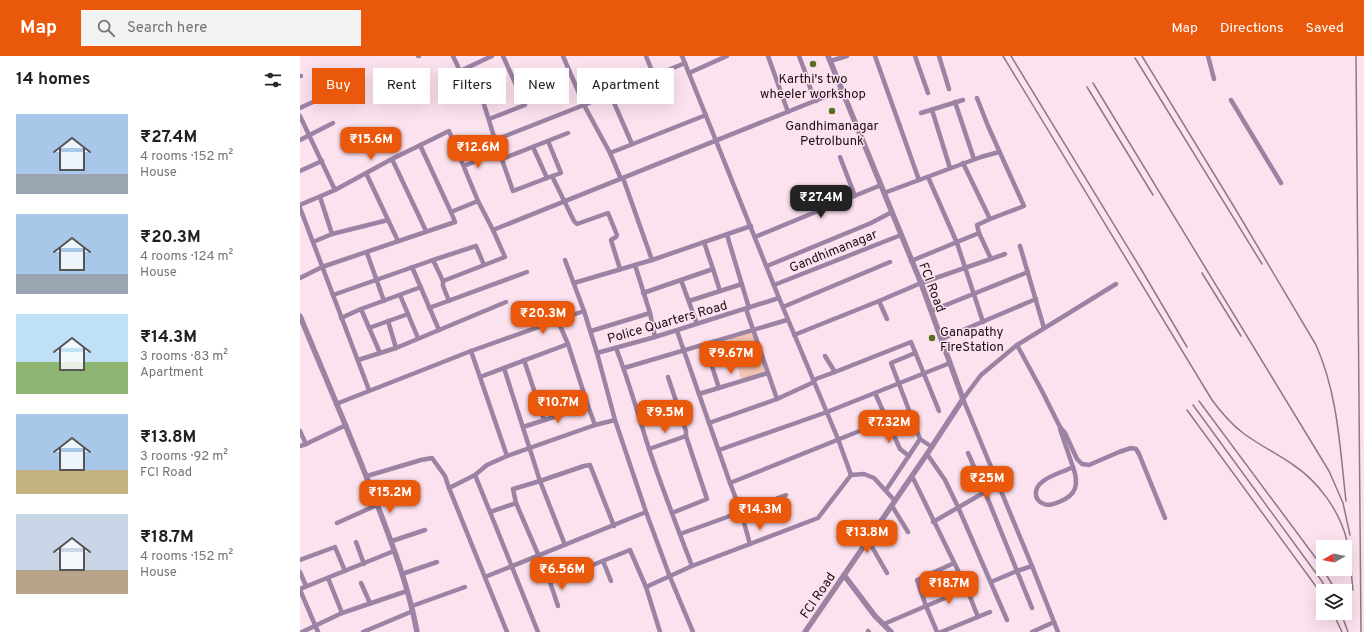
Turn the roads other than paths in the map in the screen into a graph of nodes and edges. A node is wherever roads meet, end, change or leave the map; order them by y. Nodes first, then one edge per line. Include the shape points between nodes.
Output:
1 (453, 56) edge
2 (492, 56) edge
3 (502, 56) edge
4 (563, 56) edge
5 (646, 56) edge
6 (682, 56) edge
7 (727, 56) edge
8 (768, 56) edge
9 (799, 56) edge
10 (847, 56) edge
11 (875, 56) edge
12 (915, 56) edge
13 (939, 56) edge
14 (1208, 56) edge
15 (829, 58) edge
16 (685, 63) junction
17 (651, 68) edge
18 (673, 68) edge
19 (689, 73) junction
20 (1214, 79) dead end
21 (949, 89) dead end
22 (842, 90) junction
23 (928, 93) dead end
24 (977, 98) dead end
25 (963, 100) dead end
26 (1231, 100) dead end
27 (816, 101) junction
28 (312, 102) edge
29 (955, 102) junction
30 (484, 104) edge
31 (614, 104) edge
32 (584, 105) junction
33 (300, 108) edge
34 (932, 110) junction
35 (788, 112) junction
36 (921, 113) dead end
37 (706, 115) junction
38 (300, 116) edge
39 (488, 119) junction
40 (333, 123) dead end
41 (568, 133) dead end
42 (310, 136) junction
43 (300, 140) edge
44 (495, 140) junction
45 (548, 140) junction
46 (717, 140) junction
47 (632, 144) junction
48 (420, 146) junction
49 (533, 147) junction
50 (999, 152) junction
51 (610, 153) junction
52 (486, 157) dead end
53 (840, 157) dead end
54 (392, 159) junction
55 (502, 159) junction
56 (974, 159) junction
57 (322, 161) junction
58 (963, 163) junction
59 (464, 166) junction
60 (950, 168) junction
61 (300, 172) edge
62 (366, 173) junction
63 (928, 176) junction
64 (550, 177) junction
65 (622, 179) junction
66 (919, 180) junction
67 (1281, 183) dead end
68 (880, 185) junction
69 (335, 190) junction
70 (884, 193) junction
71 (855, 196) junction
72 (320, 197) junction
73 (478, 200) junction
74 (564, 201) junction
75 (300, 206) edge
76 (451, 212) junction
77 (892, 212) junction
78 (990, 219) junction
79 (388, 220) junction
80 (751, 226) junction
81 (493, 230) junction
82 (426, 231) junction
83 (979, 233) junction
84 (332, 234) junction
85 (727, 234) junction
86 (901, 235) junction
87 (755, 237) junction
88 (398, 241) junction
89 (313, 242) junction
90 (704, 242) junction
91 (957, 243) junction
92 (1020, 246) dead end
93 (367, 253) junction
94 (1005, 254) dead end
95 (990, 258) junction
96 (433, 260) junction
97 (566, 260) dead end
98 (652, 260) junction
99 (911, 261) junction
100 (890, 262) dead end
101 (635, 265) junction
102 (484, 266) junction
103 (767, 266) junction
104 (322, 267) junction
105 (412, 267) junction
106 (965, 268) junction
107 (620, 269) junction
108 (713, 269) junction
109 (527, 272) dead end
110 (1028, 272) junction
111 (300, 278) edge
112 (376, 280) junction
113 (681, 280) junction
114 (443, 281) junction
115 (574, 283) junction
116 (921, 283) junction
117 (742, 284) junction
118 (1116, 284) dead end
119 (774, 285) junction
120 (421, 287) junction
121 (720, 291) junction
122 (644, 293) junction
123 (974, 294) junction
124 (333, 295) junction
125 (400, 295) junction
126 (779, 298) junction
127 (1036, 299) junction
128 (879, 300) junction
129 (384, 301) junction
130 (449, 301) junction
131 (689, 301) junction
132 (506, 302) dead end
133 (782, 307) junction
134 (430, 308) junction
135 (747, 308) junction
136 (360, 309) junction
137 (584, 311) junction
138 (931, 311) junction
139 (650, 313) junction
140 (408, 314) junction
141 (300, 316) edge
142 (341, 318) junction
143 (887, 319) dead end
144 (788, 320) junction
145 (388, 321) junction
146 (558, 321) junction
147 (983, 322) junction
148 (697, 324) junction
149 (369, 328) junction
150 (1044, 328) junction
151 (439, 330) junction
152 (591, 331) junction
153 (677, 331) junction
154 (754, 331) junction
155 (794, 335) junction
156 (418, 338) junction
157 (655, 338) junction
158 (942, 339) junction
159 (568, 344) junction
160 (705, 345) junction
161 (1017, 345) junction
162 (396, 348) junction
163 (616, 348) junction
164 (471, 351) junction
165 (685, 351) junction
166 (380, 353) junction
167 (597, 353) junction
168 (915, 353) junction
169 (825, 356) dead end
170 (358, 360) junction
171 (524, 360) junction
172 (950, 363) junction
173 (504, 368) junction
174 (624, 368) junction
175 (835, 372) junction
176 (768, 373) junction
177 (923, 374) junction
178 (480, 377) junction
179 (668, 377) dead end
180 (813, 381) junction
181 (900, 383) junction
182 (719, 388) junction
183 (369, 390) junction
184 (875, 393) junction
185 (699, 394) junction
186 (777, 399) junction
187 (963, 399) junction
188 (677, 402) junction
189 (336, 404) junction
190 (588, 406) junction
191 (939, 411) dead end
192 (827, 412) junction
193 (639, 414) junction
194 (544, 420) junction
195 (615, 420) junction
196 (887, 420) junction
197 (710, 423) junction
198 (346, 425) junction
199 (595, 425) junction
200 (524, 427) junction
201 (1060, 427) junction
202 (300, 431) edge
203 (686, 436) junction
204 (838, 439) junction
205 (920, 440) junction
206 (306, 444) junction
207 (300, 446) edge
208 (932, 447) junction
209 (531, 448) junction
210 (649, 449) junction
211 (719, 450) junction
212 (968, 453) dead end
213 (927, 454) junction
214 (507, 456) junction
215 (909, 456) junction
216 (1073, 467) junction
217 (475, 475) junction
218 (851, 475) junction
219 (366, 476) junction
220 (912, 476) junction
221 (540, 481) junction
222 (730, 483) junction
223 (449, 488) junction
224 (886, 490) junction
225 (985, 492) junction
226 (786, 495) dead end
227 (516, 503) junction
228 (893, 504) junction
229 (377, 505) junction
230 (958, 507) junction
231 (490, 512) junction
232 (646, 512) junction
233 (741, 512) junction
234 (672, 513) junction
235 (1165, 518) dead end
236 (933, 522) junction
237 (337, 523) dead end
238 (614, 526) junction
239 (425, 530) dead end
240 (908, 532) dead end
241 (680, 534) junction
242 (868, 540) junction
243 (392, 541) junction
244 (356, 542) dead end
245 (750, 544) junction
246 (565, 545) junction
247 (394, 551) junction
248 (539, 555) junction
249 (300, 560) edge
250 (603, 561) junction
251 (437, 562) dead end
252 (954, 563) junction
253 (364, 564) junction
254 (511, 566) junction
255 (692, 566) junction
256 (1032, 566) junction
257 (345, 571) junction
258 (1017, 571) junction
259 (300, 572) edge
260 (887, 573) dead end
261 (402, 574) junction
262 (844, 575) junction
263 (670, 577) junction
264 (328, 578) junction
265 (485, 578) junction
266 (611, 581) dead end
267 (550, 582) junction
268 (991, 582) junction
269 (361, 583) dead end
270 (306, 586) junction
271 (646, 587) junction
272 (465, 588) dead end
273 (967, 589) junction
274 (300, 590) edge
275 (407, 591) junction
276 (370, 603) junction
277 (558, 606) dead end
278 (926, 606) junction
279 (413, 608) junction
280 (1032, 608) dead end
281 (990, 612) dead end
282 (342, 613) junction
283 (978, 617) junction
284 (1007, 620) dead end
285 (1054, 622) junction
286 (884, 624) junction
287 (317, 629) edge
288 (302, 632) edge
289 (363, 632) edge
290 (417, 632) edge
291 (507, 632) edge
292 (538, 632) edge
293 (660, 632) edge
294 (693, 632) edge
295 (805, 632) edge
296 (891, 632) edge
297 (937, 632) edge
298 (941, 632) edge
299 (1032, 632) edge
300 (1058, 632) edge

1 - 2 street via 460,71
3 - 39 street via 525,105
4 - 32 street
5 - 17 street
6 - 16 street
7 - 19 street
8 - 35 street
9 - 27 street
10 - 15 street
11 - 66 street
12 - 23 street
13 - 21 street
14 - 20 street
15 - 22 street, FCI Road
16 - 18 street
16 - 19 street
19 - 37 street
22 - 27 street
22 - 68 street, FCI Road
24 - 50 street
25 - 29 street
26 - 67 street
27 - 35 street
28 - 33 street
29 - 34 street
29 - 56 street
30 - 39 street
31 - 47 street
32 - 44 street
32 - 51 street
34 - 36 street
34 - 60 street
35 - 46 street
37 - 46 street
37 - 47 street
38 - 42 street
39 - 44 street
40 - 42 street
41 - 45 street
42 - 43 street
42 - 57 street
44 - 55 street
45 - 49 street
45 - 64 street via 561,173
46 - 65 street
46 - 80 street
47 - 51 street
48 - 54 street
48 - 59 street via 449,131
48 - 76 street
49 - 55 street
49 - 64 street
50 - 56 street
50 - 78 street via 1024,206
51 - 65 street
52 - 59 street
53 - 71 street
54 - 62 street
54 - 82 street
55 - 64 street via 513,191
56 - 58 street
57 - 61 street
57 - 69 street
58 - 60 street
58 - 78 street
59 - 73 street
60 - 63 street
62 - 69 street
62 - 79 street
63 - 66 street
63 - 91 street
64 - 74 street
65 - 74 street
65 - 98 street
66 - 70 street
68 - 70 street, FCI Road
68 - 71 street
69 - 72 street
70 - 77 street, FCI Road
71 - 87 street
72 - 75 street
72 - 84 street
73 - 76 street
73 - 81 street
74 - 81 street
74 - 107 street via 577,224 608,213 616,235 611,240
75 - 89 street
76 - 82 street via 455,222
77 - 86 street, FCI Road
77 - 103 street
78 - 83 street via 977,225
79 - 84 street
79 - 88 street
80 - 85 street
80 - 87 street
81 - 102 street via 504,257
82 - 88 street
83 - 91 street
83 - 95 street
84 - 89 street
85 - 90 street
85 - 117 street
86 - 99 street, FCI Road
86 - 119 street, Gandhimanagar
87 - 103 street
88 - 93 street
89 - 104 street
90 - 98 street
90 - 108 street
91 - 99 street
91 - 106 street
92 - 110 street
93 - 104 street
93 - 112 street
94 - 95 street
95 - 106 street
96 - 102 street via 476,246
96 - 105 street
96 - 114 street
97 - 115 street
98 - 101 street
99 - 116 street, FCI Road
100 - 133 street
101 - 107 street
101 - 122 street
102 - 114 street
103 - 119 street
104 - 111 street
104 - 124 street
105 - 112 street
105 - 120 street
106 - 116 street
106 - 123 street
107 - 115 street
108 - 113 street
108 - 121 street
109 - 130 street
110 - 123 street
110 - 127 street
112 - 124 street
112 - 129 street
113 - 122 street
113 - 131 street
114 - 130 street
115 - 137 street
116 - 128 street
116 - 138 street, FCI Road
117 - 121 street
117 - 135 street
118 - 150 street
119 - 126 street
120 - 125 street
120 - 134 street
121 - 131 street
122 - 139 street
123 - 138 street
123 - 147 street
124 - 142 street
125 - 129 street
125 - 140 street
126 - 133 street
126 - 135 street, Police Quarters Road
127 - 147 street
127 - 150 street
128 - 143 street
128 - 155 street
129 - 136 street
130 - 134 street
131 - 148 street
132 - 151 street
133 - 144 street
134 - 151 street
135 - 148 street, Police Quarters Road
135 - 154 street
136 - 142 street
136 - 149 street
137 - 146 street
137 - 152 street
138 - 158 street, FCI Road
139 - 152 street
139 - 157 street
140 - 145 street
140 - 156 street
141 - 189 street
142 - 170 street
144 - 154 street
144 - 155 street
145 - 149 street
145 - 162 street
146 - 159 street
146 - 164 street
147 - 158 street
148 - 153 street, Police Quarters Road
149 - 166 street
150 - 161 street
151 - 156 street
152 - 167 street
153 - 157 street, Police Quarters Road
153 - 165 street
154 - 160 street
154 - 176 street
155 - 180 street
156 - 162 street
157 - 163 street, Police Quarters Road
158 - 172 street, FCI Road
159 - 171 street
159 - 190 street
160 - 165 street
160 - 182 street
161 - 187 street via 981,375
161 - 201 street
162 - 166 street
163 - 167 street, Police Quarters Road
163 - 174 street
164 - 178 street
164 - 183 street
165 - 174 street
165 - 185 street
166 - 170 street
167 - 195 street, Police Quarters Road
168 - 175 street via 911,342
168 - 177 street
168 - 181 street via 891,363
169 - 175 street
170 - 183 street
171 - 173 street
171 - 194 street
172 - 177 street
172 - 187 street, FCI Road
173 - 178 street
173 - 200 street
174 - 193 street
175 - 180 street
176 - 182 street
176 - 186 street
177 - 181 street
177 - 191 street
178 - 214 street
179 - 188 street
180 - 186 street
180 - 192 street
181 - 184 street
181 - 205 street
182 - 185 street
183 - 189 street
184 - 192 street
184 - 196 street
185 - 197 street
186 - 197 street
187 - 208 street, FCI Road
187 - 256 street
188 - 193 street
188 - 203 street
189 - 198 street
190 - 194 street
190 - 199 street
192 - 204 street
192 - 211 street
193 - 210 street
194 - 200 street
195 - 199 street
195 - 232 street, Police Quarters Road
196 - 204 street
196 - 215 street via 900,449
197 - 211 street
198 - 206 street
198 - 219 street
199 - 209 street
200 - 209 street
201 - 216 street
201 - 235 street via 1082,464 1086,465 1119,452 1136,449
202 - 206 street
203 - 210 street
203 - 234 street via 706,500
204 - 218 street
204 - 222 street
205 - 208 street
205 - 215 street
206 - 207 street
208 - 213 street, FCI Road
209 - 214 street
209 - 221 street
210 - 234 street
211 - 222 street
212 - 225 street
213 - 220 street, FCI Road
213 - 230 street via 945,480
214 - 217 street via 486,465
215 - 224 street
216 - 216 street via 1076,488 1069,497 1050,505 1039,501 1036,497 1037,486 1043,480
217 - 223 street
217 - 231 street
218 - 224 street via 864,474 874,478
218 - 245 street via 818,518
219 - 223 street via 432,458 445,476
219 - 229 street
220 - 228 street, FCI Road
220 - 236 street
221 - 227 street via 513,489
221 - 238 street via 590,465
221 - 246 street
222 - 233 street
223 - 265 street
224 - 228 street
225 - 230 street
225 - 258 street
226 - 233 street
227 - 231 street
227 - 248 street
228 - 240 street
228 - 242 street, FCI Road
229 - 237 street
229 - 243 street
230 - 236 street
230 - 268 street
231 - 254 street
232 - 238 street
232 - 263 street, Police Quarters Road
233 - 241 street
233 - 245 street
234 - 241 street
236 - 252 street
238 - 246 street
239 - 243 street
241 - 255 street
242 - 260 street
242 - 262 street, FCI Road
243 - 247 street
244 - 253 street
245 - 255 street
246 - 248 street
247 - 253 street
247 - 261 street
248 - 254 street
248 - 267 street
249 - 257 street via 335,547
250 - 266 street
250 - 267 street
250 - 271 street via 630,550
251 - 261 street
252 - 273 street
252 - 278 street via 917,580
253 - 257 street
254 - 265 street
254 - 292 street
255 - 263 street
256 - 258 street
256 - 285 street
257 - 264 street
258 - 268 street
258 - 280 street
259 - 270 street
261 - 275 street
262 - 286 street
262 - 295 street, FCI Road
263 - 271 street
263 - 294 street, Police Quarters Road
264 - 270 street
264 - 282 street
265 - 291 street
267 - 277 street
268 - 284 street
269 - 276 street
270 - 274 street
271 - 293 street
272 - 279 street
273 - 278 street
273 - 283 street
274 - 287 street
275 - 276 street
275 - 279 street
276 - 282 street
278 - 286 street
278 - 297 street
279 - 289 street
279 - 290 street
281 - 283 street
282 - 287 street
283 - 298 street
285 - 299 street
285 - 300 street
286 - 296 street
287 - 288 street

